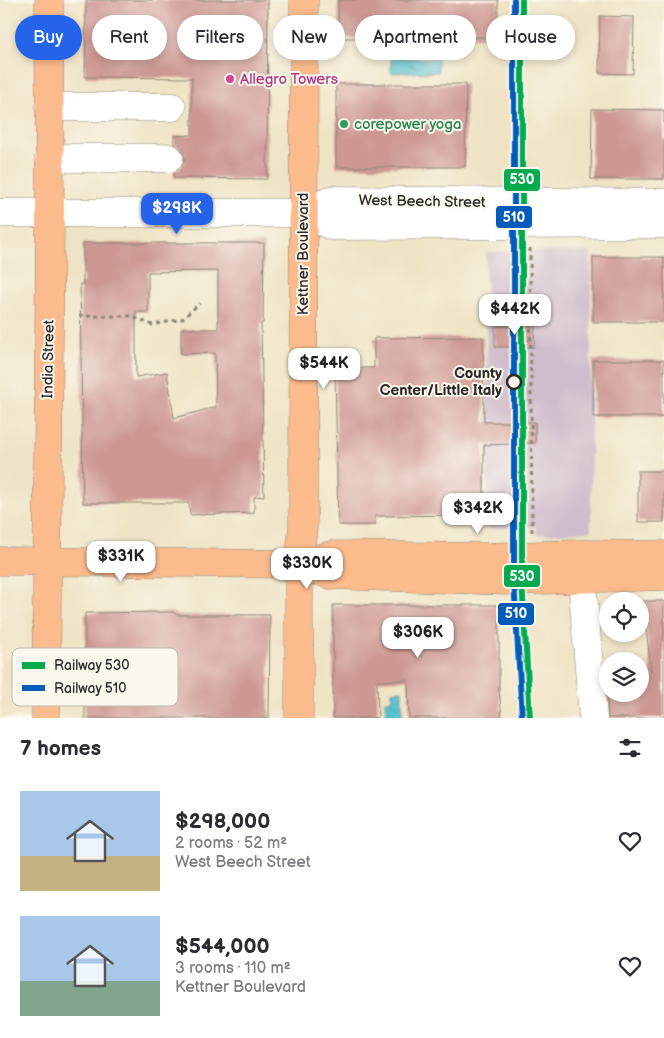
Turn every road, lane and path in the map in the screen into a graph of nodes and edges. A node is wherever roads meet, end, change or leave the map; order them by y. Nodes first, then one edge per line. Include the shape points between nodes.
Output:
1 (48, 0) edge
2 (304, 0) edge
3 (49, 107) junction
4 (172, 107) dead end
5 (49, 158) junction
6 (169, 158) dead end
7 (664, 203) edge
8 (0, 214) edge
9 (50, 214) junction
10 (304, 214) junction
11 (664, 224) edge
12 (530, 242) dead end
13 (200, 303) dead end
14 (79, 316) dead end
15 (532, 539) dead end
16 (664, 555) edge
17 (0, 561) edge
18 (46, 561) junction
19 (298, 564) junction
20 (664, 576) edge
21 (582, 579) junction
22 (46, 648) edge
23 (300, 718) edge
24 (593, 718) edge

1 - 3 main road, India Street
2 - 10 main road, Kettner Boulevard
3 - 4 street
3 - 5 main road, India Street
5 - 6 street
5 - 9 main road, India Street
7 - 10 street, West Beech Street via 331,200
8 - 9 street, West Beech Street
9 - 10 street, West Beech Street
9 - 18 main road, India Street
10 - 11 street, West Beech Street via 331,226
10 - 19 main road, Kettner Boulevard via 302,527
12 - 15 path
13 - 14 path via 182,319 152,325 131,316
16 - 19 main road via 331,554
17 - 18 main road
18 - 19 main road
18 - 22 main road, India Street
19 - 21 main road via 330,575 510,581
19 - 23 main road, Kettner Boulevard
20 - 21 main road
21 - 24 street

